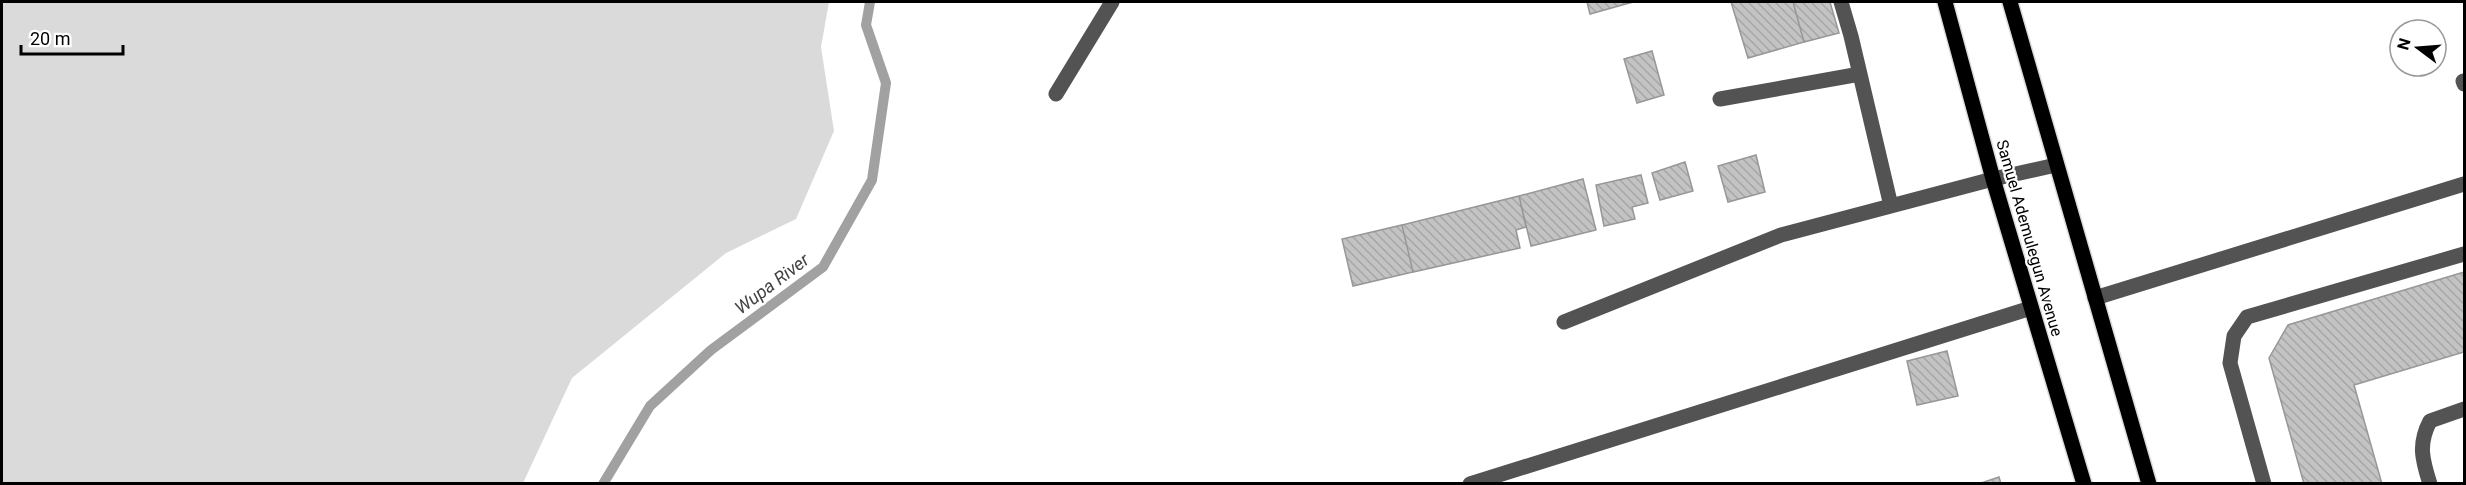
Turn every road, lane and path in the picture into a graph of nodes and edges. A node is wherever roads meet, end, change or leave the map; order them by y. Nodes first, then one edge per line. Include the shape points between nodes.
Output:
1 (1112, 2) edge
2 (1841, 2) edge
3 (1945, 2) edge
4 (2010, 2) edge
5 (1860, 74) junction
6 (1056, 94) dead end
7 (1720, 99) dead end
8 (2056, 165) junction
9 (1993, 179) junction
10 (2464, 184) edge
11 (1891, 206) junction
12 (2464, 254) edge
13 (2095, 298) junction
14 (2031, 308) junction
15 (1564, 322) dead end
16 (2464, 409) edge
17 (1470, 483) edge
18 (2084, 483) edge
19 (2149, 483) edge
20 (2264, 483) edge
21 (2430, 483) edge

1 - 6 lane
2 - 5 lane
3 - 9 main road, Samuel Ademulegun Avenue
4 - 8 main road
5 - 7 lane
5 - 11 lane
8 - 9 lane
8 - 13 main road
9 - 11 lane
9 - 14 main road, Samuel Ademulegun Avenue
10 - 13 lane
11 - 15 lane via 1781,235
12 - 20 lane via 2247,317 2234,336 2230,363
13 - 19 main road
14 - 17 lane
14 - 18 main road, Samuel Ademulegun Avenue
16 - 21 lane via 2430,421 2423,435 2422,460

